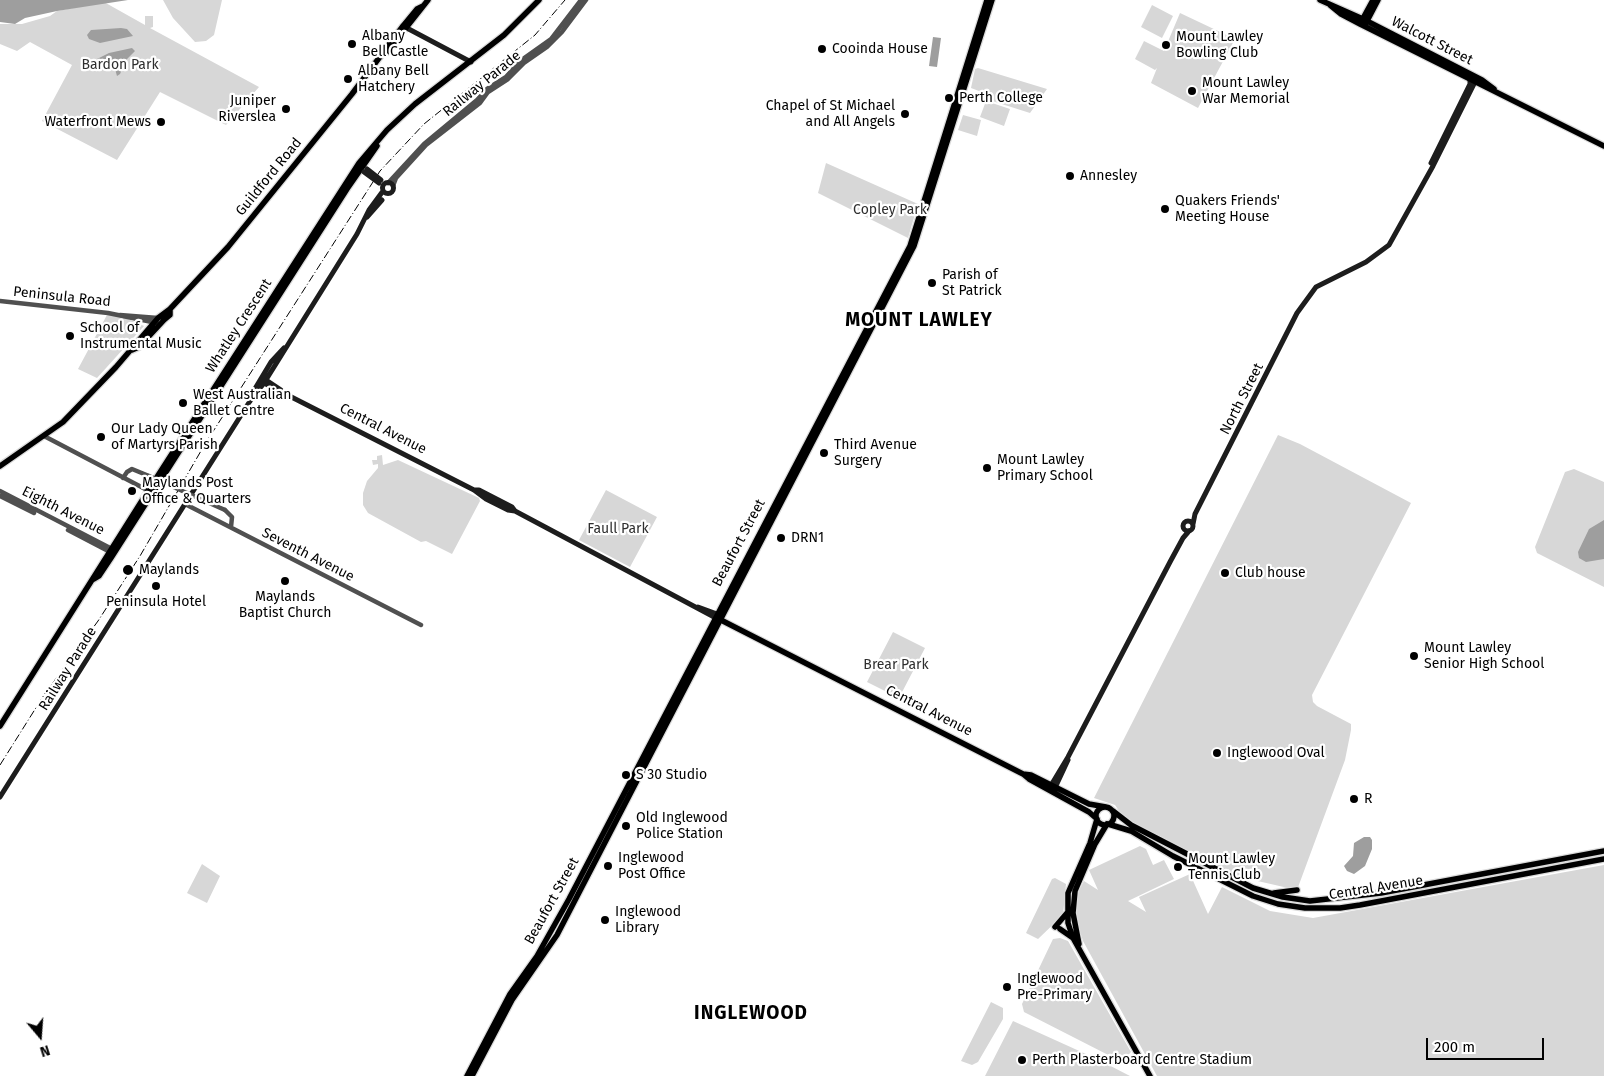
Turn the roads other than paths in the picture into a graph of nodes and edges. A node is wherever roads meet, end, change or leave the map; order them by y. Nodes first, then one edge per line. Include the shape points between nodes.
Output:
1 (428, 0) edge
2 (540, 0) edge
3 (581, 0) edge
4 (586, 0) edge
5 (987, 0) edge
6 (992, 0) edge
7 (1320, 0) edge
8 (1373, 0) edge
9 (1378, 0) edge
10 (1364, 22) junction
11 (405, 27) junction
12 (471, 62) junction
13 (1474, 80) junction
14 (1604, 146) edge
15 (362, 168) junction
16 (385, 186) junction
17 (0, 301) edge
18 (159, 320) junction
19 (132, 350) junction
20 (263, 380) junction
21 (44, 436) junction
22 (1, 467) edge
23 (123, 478) junction
24 (0, 491) edge
25 (150, 492) junction
26 (0, 496) edge
27 (185, 504) junction
28 (1190, 523) junction
29 (231, 527) junction
30 (1187, 530) junction
31 (112, 551) junction
32 (718, 617) junction
33 (421, 625) dead end
34 (1, 723) edge
35 (1052, 788) junction
36 (0, 797) edge
37 (1106, 807) junction
38 (1113, 811) junction
39 (1097, 819) junction
40 (1108, 824) junction
41 (1604, 851) edge
42 (1195, 858) junction
43 (1604, 859) edge
44 (1197, 868) junction
45 (1270, 893) junction
46 (1310, 901) junction
47 (1067, 913) junction
48 (1072, 926) junction
49 (1073, 938) junction
50 (1080, 947) junction
51 (467, 1076) edge
52 (472, 1076) edge
53 (1150, 1076) edge

1 - 11 main road, Guildford Road
2 - 12 main road, Whatley Crescent
3 - 16 street, Railway Parade via 551,39 424,144
4 - 16 street, Railway Parade via 547,47 488,92
5 - 32 main road, Beaufort Street via 910,246
6 - 32 main road, Beaufort Street via 914,246
7 - 10 main road, Walcott Street via 1341,14
8 - 10 main road
9 - 10 main road
10 - 13 main road, Walcott Street
11 - 12 main road
11 - 18 main road, Guildford Road via 228,247 170,309 170,314
12 - 15 main road, Whatley Crescent via 422,100
13 - 14 main road, Walcott Street
13 - 28 main road, North Street via 1389,245 1366,262 1326,280 1309,294
15 - 16 main road, bridge
15 - 25 main road, Whatley Crescent
16 - 20 main road, Railway Parade
17 - 18 street, Peninsula Road
18 - 19 main road, Guildford Road
18 - 19 main road, Guildford Road via 139,347
19 - 21 main road, Guildford Road via 81,405
20 - 27 main road, Railway Parade
20 - 32 main road, Central Avenue
21 - 22 main road, Guildford Road
21 - 23 street
23 - 25 street
23 - 29 street, bridge via 132,469 224,510 232,517
24 - 31 street, Eighth Avenue
25 - 31 main road, Whatley Crescent
26 - 31 street, Eighth Avenue
27 - 29 street, Seventh Avenue
27 - 36 main road, Railway Parade
28 - 30 main road via 1192,529
28 - 30 main road via 1184,524
29 - 33 street, Seventh Avenue
30 - 35 main road
31 - 34 main road, Whatley Crescent
32 - 35 main road, Central Avenue
32 - 51 main road, Beaufort Street via 569,899 537,956 510,994
32 - 52 main road, Beaufort Street via 557,935 512,1000
35 - 37 main road, Central Avenue via 1089,804
35 - 39 main road, Central Avenue
37 - 38 main road
37 - 39 main road via 1098,810
38 - 40 main road via 1113,820
38 - 42 main road, Central Avenue via 1125,822
39 - 40 main road via 1100,824
39 - 47 main road via 1068,893
40 - 44 main road, Central Avenue via 1131,831
40 - 48 main road via 1095,844 1075,891
41 - 46 main road, Central Avenue via 1381,893
42 - 44 main road
42 - 45 main road, Central Avenue
43 - 44 main road, Central Avenue via 1360,905 1321,909 1268,901
45 - 46 main road, Central Avenue
45 - 46 main road via 1299,890
47 - 48 main road
47 - 49 main road via 1058,928
48 - 49 main road
48 - 50 main road
49 - 50 main road
50 - 53 main road

